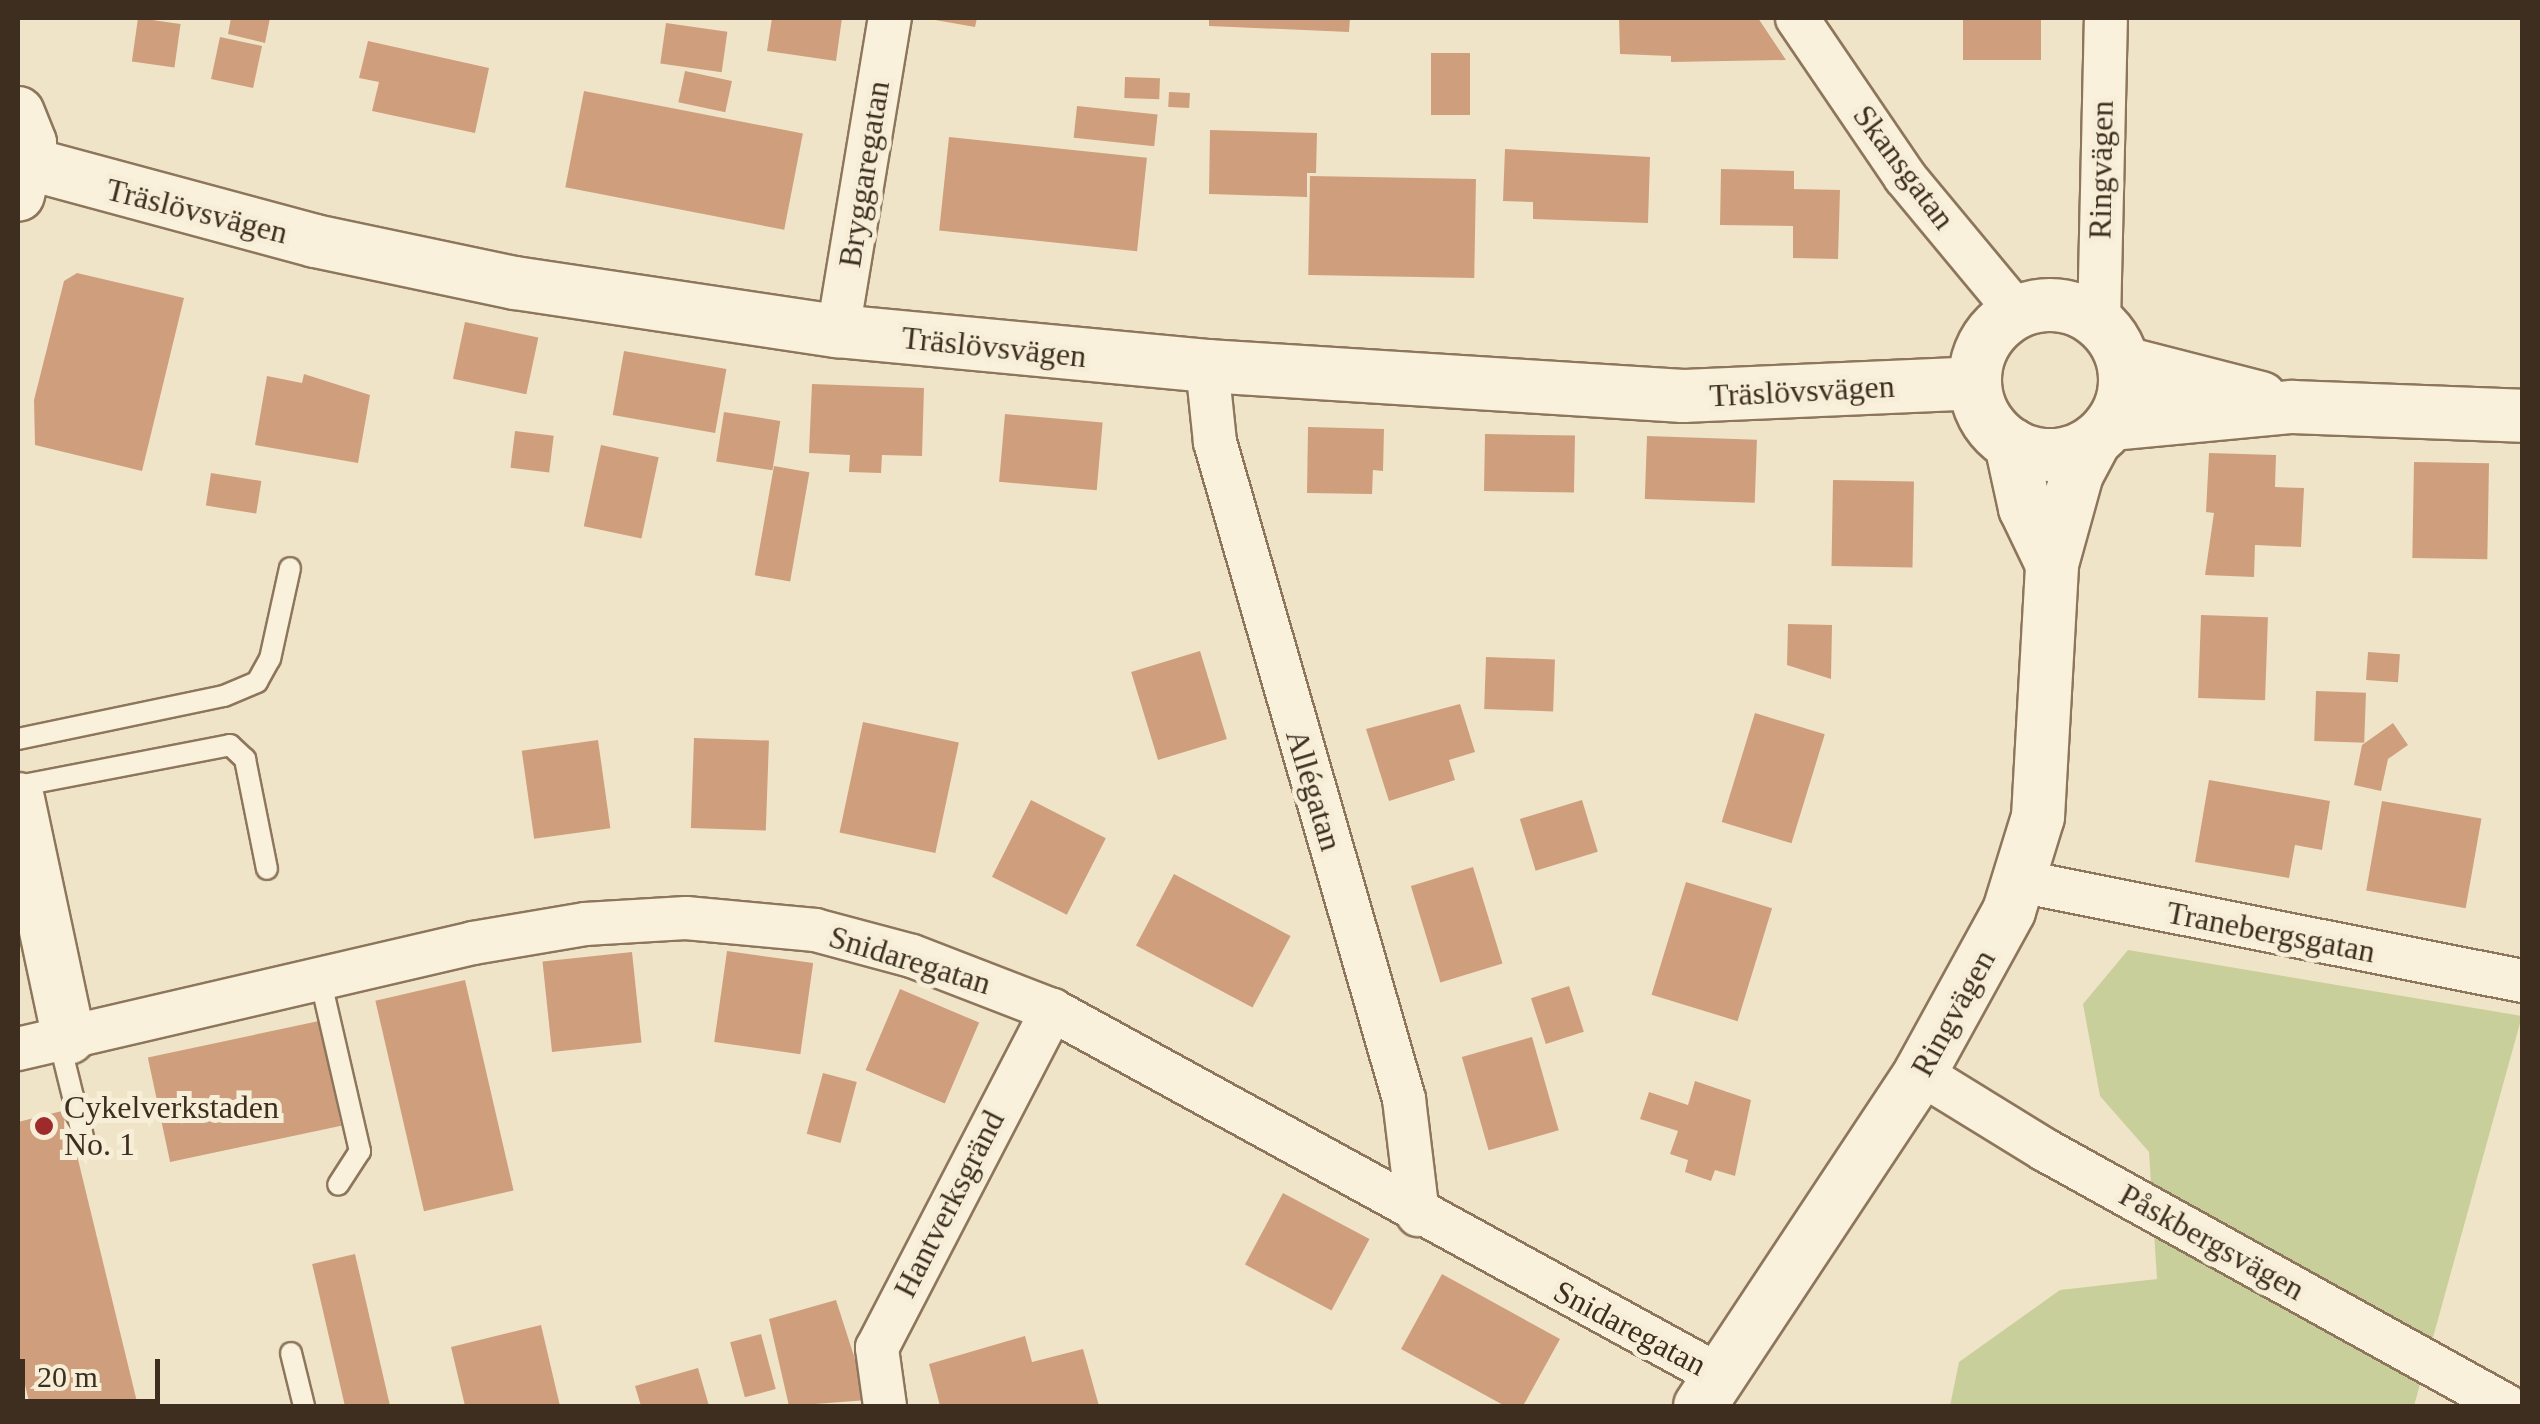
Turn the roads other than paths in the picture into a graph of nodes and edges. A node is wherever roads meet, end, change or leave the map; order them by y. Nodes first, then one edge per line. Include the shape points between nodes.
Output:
1 (890, 18) edge
2 (1797, 18) edge
3 (2106, 18) edge
4 (18, 113) edge
5 (24, 179) edge
6 (2017, 312) junction
7 (838, 331) junction
8 (2111, 343) junction
9 (1207, 366) junction
10 (1975, 383) junction
11 (2292, 407) junction
12 (2522, 416) edge
13 (2103, 432) junction
14 (2011, 444) junction
15 (2052, 564) junction
16 (290, 568) dead end
17 (18, 739) edge
18 (18, 786) edge
19 (18, 800) edge
20 (267, 869) dead end
21 (2019, 882) junction
22 (320, 978) junction
23 (2522, 981) edge
24 (1052, 1010) junction
25 (64, 1039) junction
26 (18, 1048) edge
27 (1920, 1073) junction
28 (83, 1137) dead end
29 (338, 1185) dead end
30 (1418, 1215) junction
31 (292, 1353) dead end
32 (1710, 1391) edge
33 (304, 1406) edge
34 (886, 1406) edge
35 (2507, 1406) edge

1 - 7 street, Bryggaregatan
2 - 6 street, Skansgatan via 1905,177
3 - 8 street, Ringvägen
4 - 5 street
5 - 7 street, Träslövsvägen via 515,282
6 - 8 street via 2068,307
6 - 10 street via 1986,341
7 - 9 street, Träslövsvägen
8 - 11 street
8 - 13 street via 2124,395
9 - 10 street, Träslövsvägen via 1682,396
9 - 30 street, Allégatan via 1215,442 1404,1099
10 - 14 street via 1989,424
11 - 12 street
11 - 13 street
13 - 14 street via 2061,454
13 - 15 street, Ringvägen via 2077,474
14 - 15 street, Ringvägen via 2025,508
15 - 21 street, Ringvägen via 2044,765
16 - 17 lane via 270,659 257,682 224,696
18 - 20 lane via 230,745 245,760
19 - 25 street
21 - 23 street, Tranebergsgatan
21 - 27 street, Ringvägen via 1986,958
22 - 24 street, Snidaregatan via 503,936 686,918 815,930 962,973
22 - 25 street, Snidaregatan
22 - 29 lane via 360,1150
24 - 30 street, Snidaregatan
24 - 34 street, Hantverksgränd via 877,1348
25 - 26 street, Snidaregatan
25 - 28 lane
27 - 32 street, Ringvägen
27 - 35 street, Påskbergsvägen
30 - 32 street, Snidaregatan
31 - 33 lane

